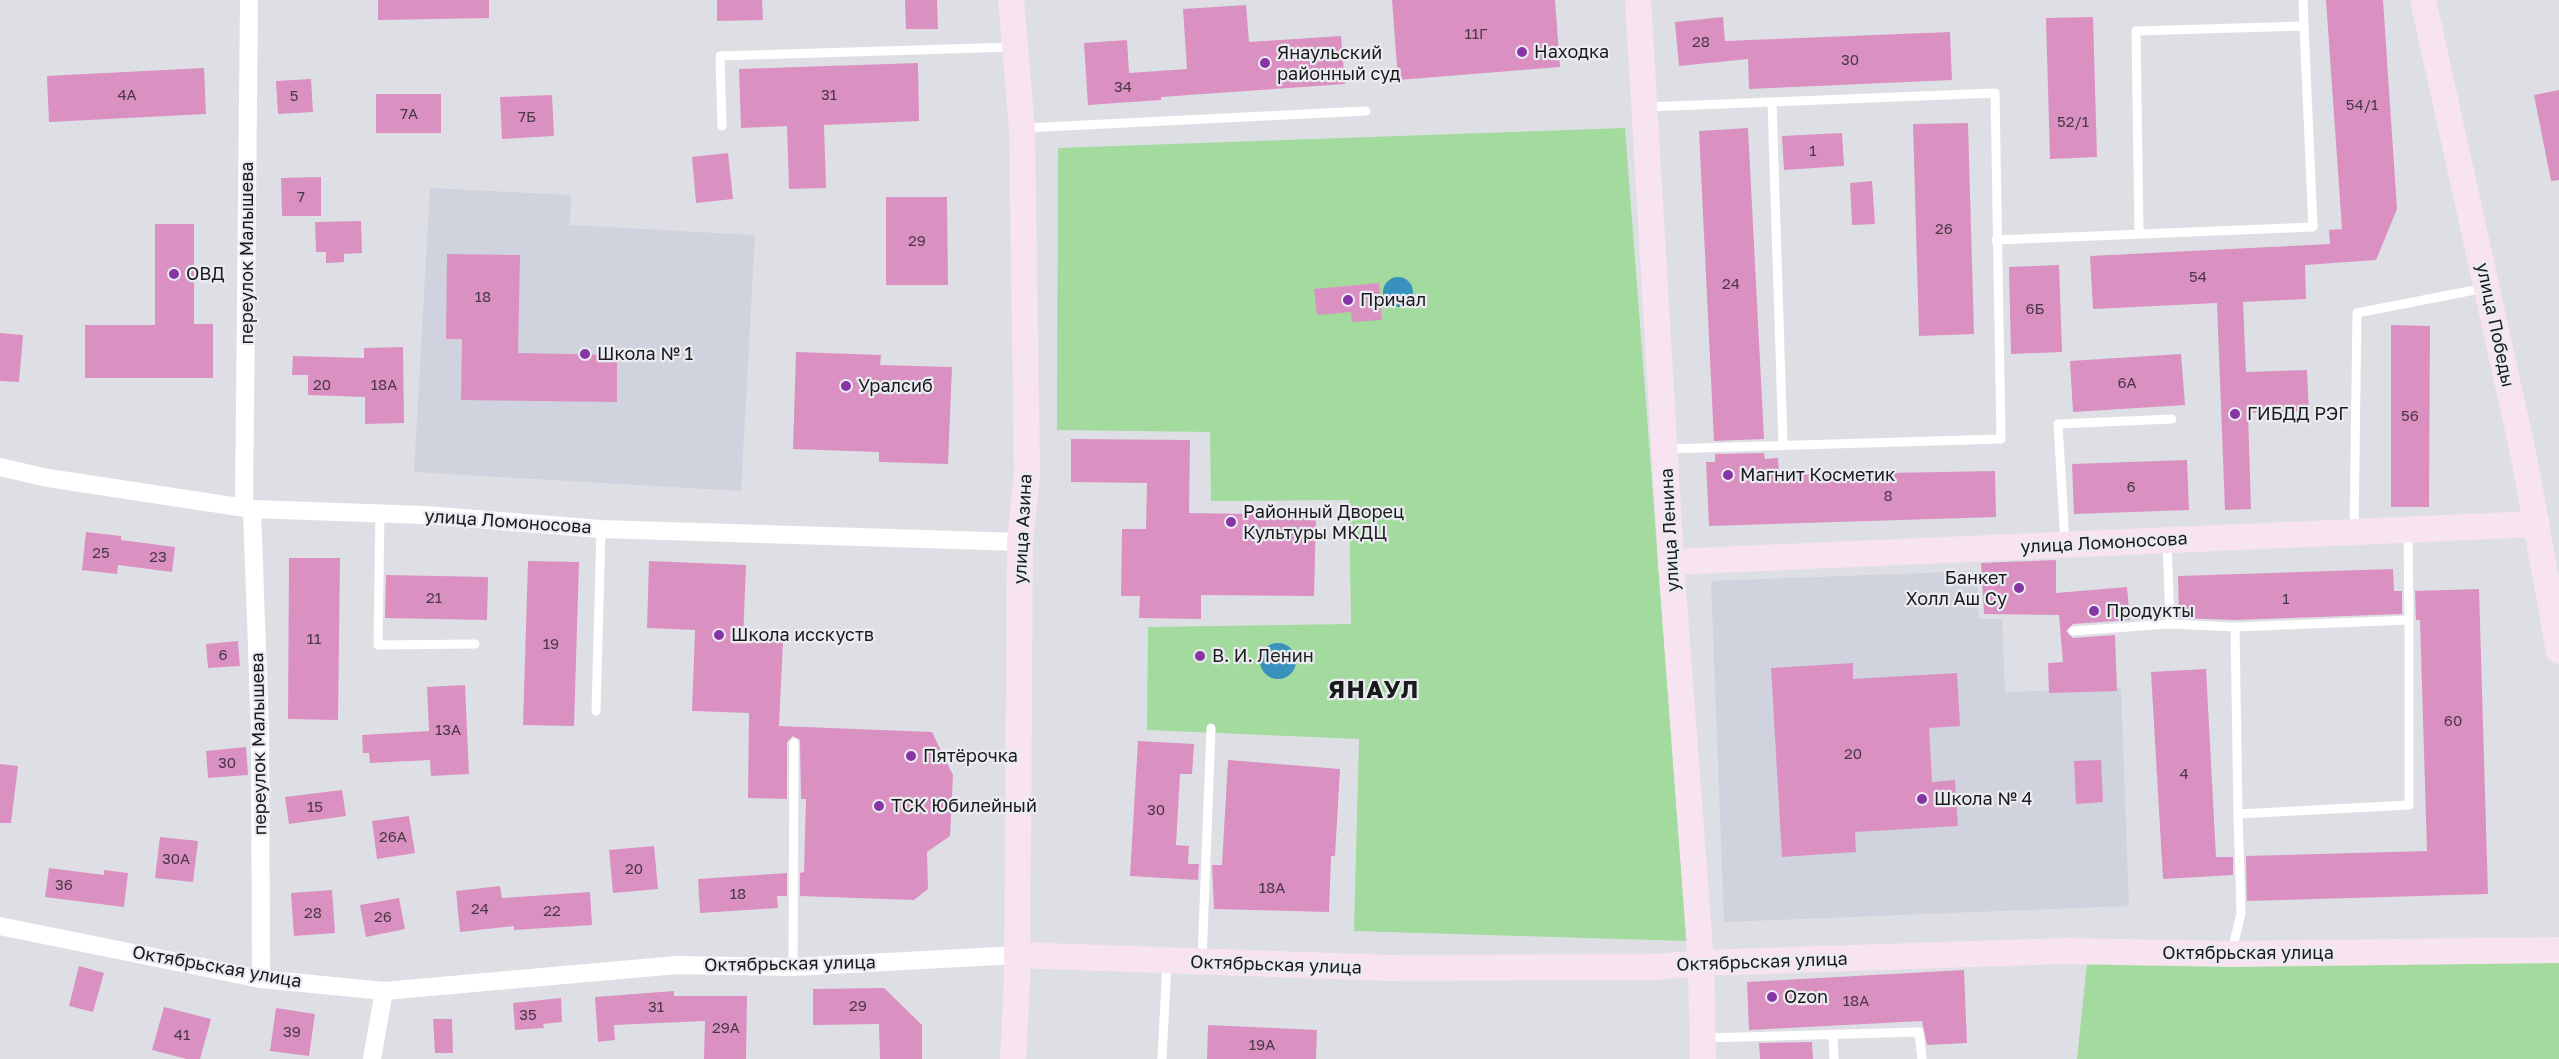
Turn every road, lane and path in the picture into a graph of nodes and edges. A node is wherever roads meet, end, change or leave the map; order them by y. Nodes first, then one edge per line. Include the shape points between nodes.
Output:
1 (249, 0) edge
2 (1011, 0) edge
3 (1638, 0) edge
4 (2303, 0) edge
5 (2423, 0) edge
6 (2304, 26) junction
7 (1014, 47) junction
8 (1772, 102) junction
9 (1645, 108) junction
10 (1366, 111) dead end
11 (722, 126) dead end
12 (1022, 128) junction
13 (2139, 233) junction
14 (1996, 240) junction
15 (2487, 288) junction
16 (2172, 419) dead end
17 (1783, 444) junction
18 (1665, 449) junction
19 (0, 467) edge
20 (248, 508) junction
21 (380, 513) junction
22 (2537, 524) junction
23 (601, 529) junction
24 (2354, 531) junction
25 (2408, 531) junction
26 (2167, 541) junction
27 (1020, 542) junction
28 (2065, 545) junction
29 (1671, 562) junction
30 (2409, 620) junction
31 (2170, 624) junction
32 (2235, 627) junction
33 (2073, 631) dead end
34 (475, 644) dead end
35 (2559, 651) edge
36 (596, 711) dead end
37 (1211, 728) dead end
38 (794, 743) dead end
39 (2238, 814) junction
40 (0, 926) edge
41 (2559, 950) edge
42 (2232, 954) junction
43 (1017, 955) junction
44 (1167, 962) junction
45 (1202, 963) junction
46 (1701, 963) junction
47 (793, 967) junction
48 (261, 979) junction
49 (384, 991) junction
50 (1833, 1035) junction
51 (1703, 1048) edge
52 (372, 1059) edge
53 (1013, 1059) edge
54 (1162, 1059) edge
55 (1834, 1059) edge
56 (1922, 1059) edge

1 - 20 street, переулок Малышева
2 - 7 street, улица Азина
3 - 9 street, улица Ленина
4 - 6 lane
5 - 15 street, улица Победы
6 - 13 lane via 2136,31
6 - 13 lane via 2313,227
7 - 11 lane via 720,56
7 - 12 street, улица Азина
8 - 9 lane
8 - 14 lane via 1995,93
8 - 17 lane
9 - 18 street, улица Ленина
10 - 12 lane
12 - 27 street, улица Азина via 1027,474
13 - 14 lane
14 - 17 lane via 2001,439
15 - 22 street, улица Победы
15 - 24 lane via 2357,313
16 - 28 lane via 2058,424
17 - 18 lane
18 - 29 street, улица Ленина
19 - 20 street, улица Ломоносова via 48,478
20 - 21 street, улица Ломоносова
20 - 48 street, переулок Малышева via 260,731
21 - 23 street, улица Ломоносова
21 - 34 lane via 378,645
22 - 25 street, улица Ломоносова
22 - 35 street, улица Победы
23 - 27 street, улица Ломоносова
23 - 36 lane
24 - 25 street, улица Ломоносова
24 - 26 street, улица Ломоносова
25 - 30 lane
26 - 28 street, улица Ломоносова
26 - 31 lane
27 - 43 street, улица Азина
28 - 29 street, улица Ломоносова
29 - 46 street, улица Ленина
30 - 32 lane
30 - 39 lane via 2409,805
31 - 32 lane
31 - 33 lane
32 - 39 lane
37 - 45 lane
38 - 47 lane
39 - 42 lane via 2241,913
40 - 48 street, Октябрьская улица
41 - 42 street, Октябрьская улица
42 - 46 street, Октябрьская улица via 2064,951
43 - 44 street, Октябрьская улица
43 - 47 street, Октябрьская улица
43 - 53 street, улица Азина
44 - 45 street, Октябрьская улица
44 - 54 lane
45 - 46 street, Октябрьская улица via 1390,968 1654,967
46 - 51 street, улица Ленина
47 - 49 street, Октябрьская улица via 677,965
48 - 49 street, Октябрьская улица
49 - 52 street
50 - 51 lane
50 - 55 lane
50 - 56 lane via 1919,1032

